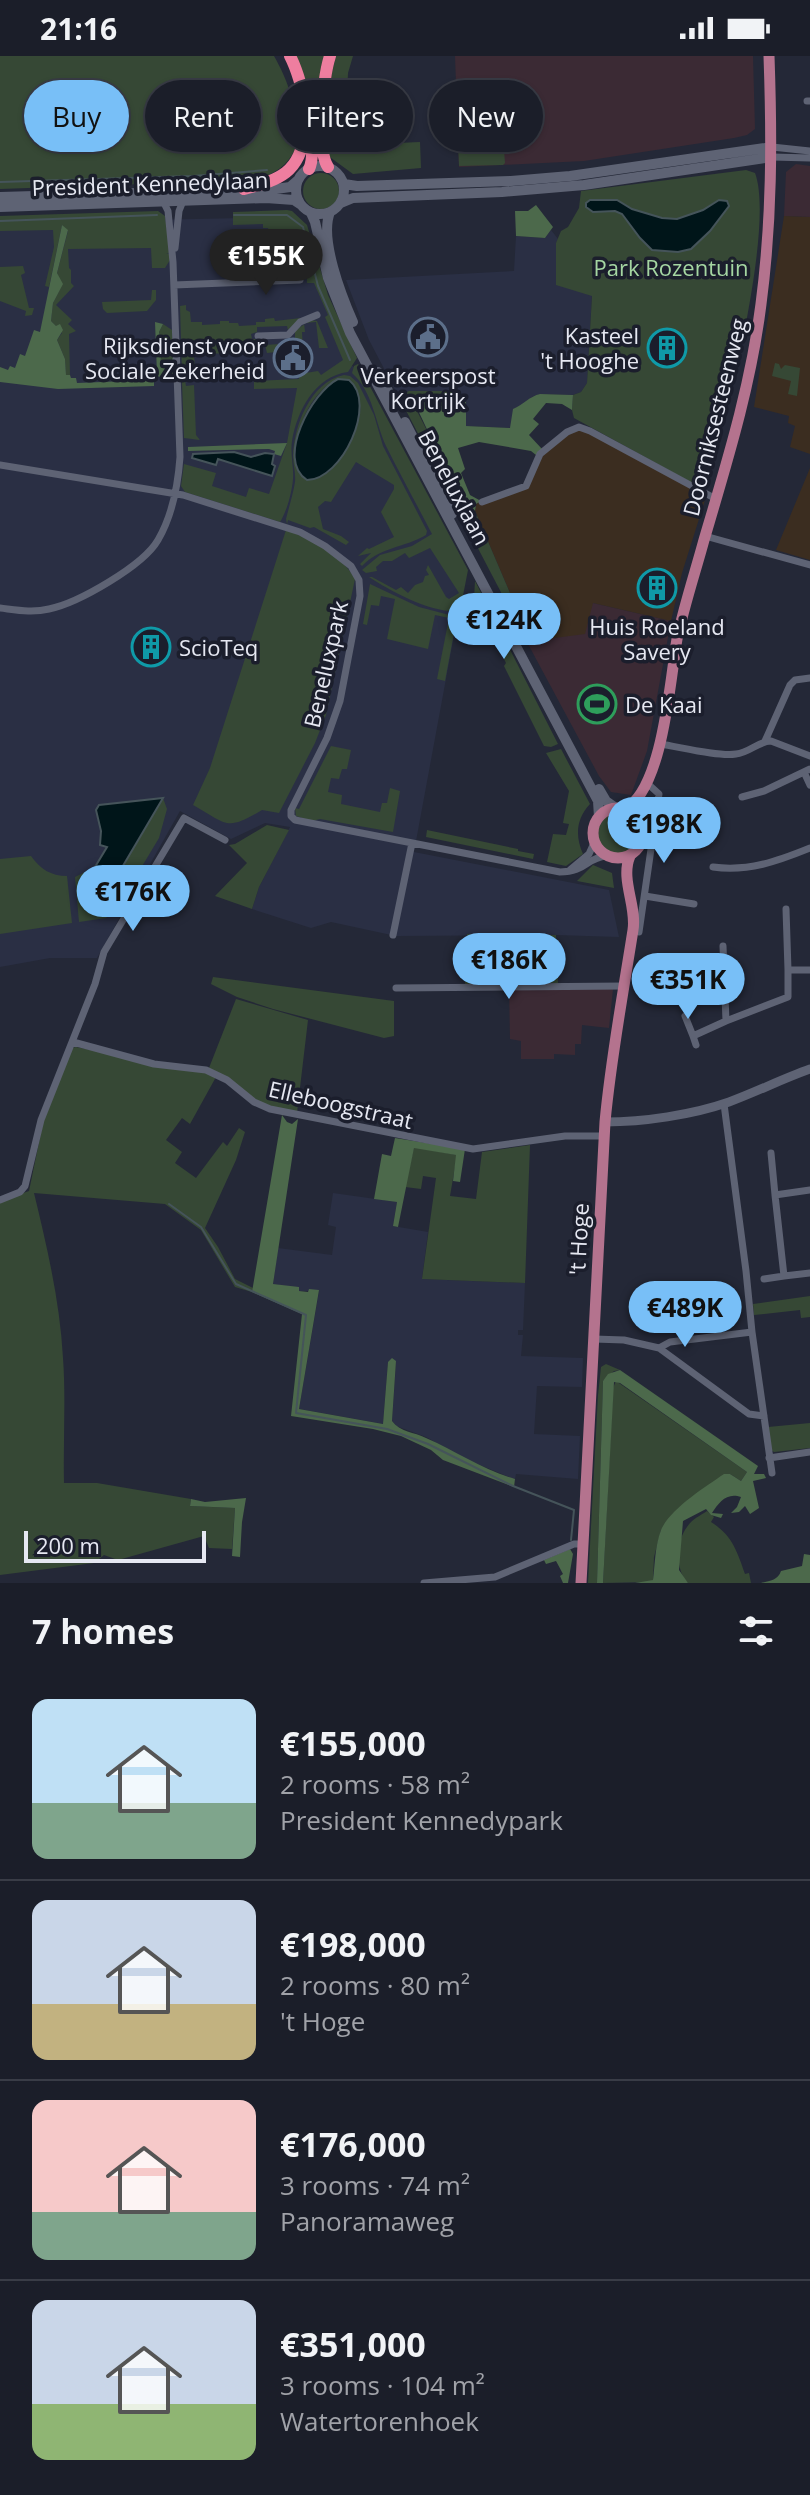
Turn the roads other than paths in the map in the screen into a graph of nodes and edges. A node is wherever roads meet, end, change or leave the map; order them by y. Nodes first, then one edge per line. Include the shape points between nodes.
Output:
1 (290, 56) edge
2 (330, 56) edge
3 (769, 56) edge
4 (300, 80) edge
5 (810, 151) edge
6 (300, 152) edge
7 (311, 152) edge
8 (772, 152) junction
9 (810, 158) edge
10 (328, 167) junction
11 (309, 169) junction
12 (298, 180) junction
13 (344, 184) junction
14 (244, 189) junction
15 (0, 197) edge
16 (163, 201) junction
17 (183, 201) junction
18 (341, 203) junction
19 (300, 204) junction
20 (0, 207) edge
21 (330, 212) junction
22 (311, 213) junction
23 (298, 249) dead end
24 (173, 262) junction
25 (174, 285) junction
26 (317, 315) dead end
27 (258, 336) dead end
28 (0, 465) edge
29 (175, 493) junction
30 (716, 499) junction
31 (482, 502) dead end
32 (705, 536) junction
33 (810, 565) edge
34 (0, 608) edge
35 (677, 641) joint
36 (810, 678) edge
37 (765, 741) junction
38 (660, 744) junction
39 (810, 756) edge
40 (807, 770) edge
41 (650, 785) junction
42 (810, 785) edge
43 (742, 797) dead end
44 (620, 808) junction
45 (599, 817) junction
46 (638, 818) junction
47 (225, 840) dead end
48 (412, 843) junction
49 (594, 843) junction
50 (810, 848) edge
51 (630, 856) junction
52 (610, 857) junction
53 (713, 867) dead end
54 (569, 871) junction
55 (645, 896) junction
56 (694, 904) dead end
57 (786, 909) dead end
58 (393, 935) dead end
59 (635, 935) junction
60 (723, 946) dead end
61 (788, 970) junction
62 (810, 970) edge
63 (623, 986) junction
64 (396, 988) dead end
65 (685, 1016) dead end
66 (726, 1021) junction
67 (693, 1036) junction
68 (73, 1042) junction
69 (696, 1045) dead end
70 (810, 1069) edge
71 (724, 1104) junction
72 (605, 1122) junction
73 (604, 1136) junction
74 (771, 1153) dead end
75 (810, 1190) edge
76 (775, 1195) junction
77 (0, 1200) edge
78 (810, 1273) edge
79 (784, 1276) junction
80 (764, 1279) dead end
81 (752, 1332) junction
82 (594, 1339) junction
83 (659, 1348) junction
84 (764, 1416) junction
85 (810, 1452) edge
86 (769, 1458) junction
87 (772, 1473) dead end
88 (583, 1544) junction
89 (424, 1583) edge
90 (581, 1583) edge

1 - 4 highway
2 - 10 highway via 323,98 323,156
3 - 8 main road, Doorniksesteenweg
5 - 8 street
6 - 14 highway via 275,181
7 - 11 highway
8 - 9 street
8 - 13 main road via 511,181
8 - 18 main road via 603,183 353,198
8 - 30 main road, Doorniksesteenweg via 761,308 747,387
10 - 11 main road
10 - 13 main road
11 - 12 main road
12 - 14 main road, President Kennedylaan via 286,188
12 - 19 main road
13 - 18 main road
14 - 15 main road, President Kennedylaan
16 - 17 main road, President Kennedylaan
16 - 20 main road, President Kennedylaan
16 - 24 street
17 - 19 main road, President Kennedylaan via 266,198
17 - 24 street
18 - 21 main road
19 - 22 main road
21 - 22 main road
21 - 44 main road, Beneluxlaan via 331,254 358,333 554,709 604,798
22 - 45 main road, Beneluxlaan via 350,333 598,801
23 - 25 street via 300,280
24 - 25 street
25 - 29 street via 180,457
26 - 27 street via 288,335
28 - 29 street
29 - 34 street via 157,541 117,577 53,608
29 - 48 street, Beneluxpark via 300,532 354,570 360,596 340,701 290,815 297,821
30 - 31 street via 580,427 540,454 526,486
30 - 32 main road, Doorniksesteenweg
32 - 33 street
32 - 35 main road, Doorniksesteenweg
35 - 38 main road, 't Hoge
36 - 37 street via 790,685
37 - 38 street via 731,755
37 - 39 street
38 - 41 main road, 't Hoge
40 - 42 street
40 - 43 street
41 - 44 main road, 't Hoge via 635,803
41 - 46 main road, 't Hoge
41 - 55 street, 't Hoge via 659,794
44 - 45 main road
44 - 46 main road
45 - 49 main road
46 - 51 main road via 643,837
47 - 68 street via 184,818 104,952
48 - 54 street, Beneluxpark
48 - 58 street
49 - 52 main road
49 - 54 street
50 - 53 street via 756,867
51 - 52 main road
51 - 59 main road, 't Hoge via 626,868
52 - 54 street, Beneluxpark via 596,857
52 - 59 main road, 't Hoge via 620,872 627,930
55 - 56 street
55 - 59 street, 't Hoge
57 - 61 street
59 - 63 main road, 't Hoge
60 - 66 street
61 - 62 street
61 - 66 street via 788,997
63 - 64 street
63 - 72 main road, 't Hoge
65 - 67 street
66 - 67 street
67 - 69 street
68 - 73 street, Elleboogstraat via 154,1064 206,1070 270,1109 440,1144 473,1149
68 - 77 street via 41,1120 25,1186
70 - 71 street
71 - 72 street
71 - 81 street
72 - 73 main road, 't Hoge
73 - 82 main road, 't Hoge
74 - 76 street
75 - 76 street
76 - 79 street
78 - 79 street
79 - 80 street
81 - 83 street via 670,1342
81 - 84 street
82 - 83 street
82 - 88 main road, 't Hoge
83 - 84 street via 749,1414
84 - 86 street
85 - 86 street
86 - 87 street
88 - 89 street via 495,1577
88 - 90 main road, 't Hoge

